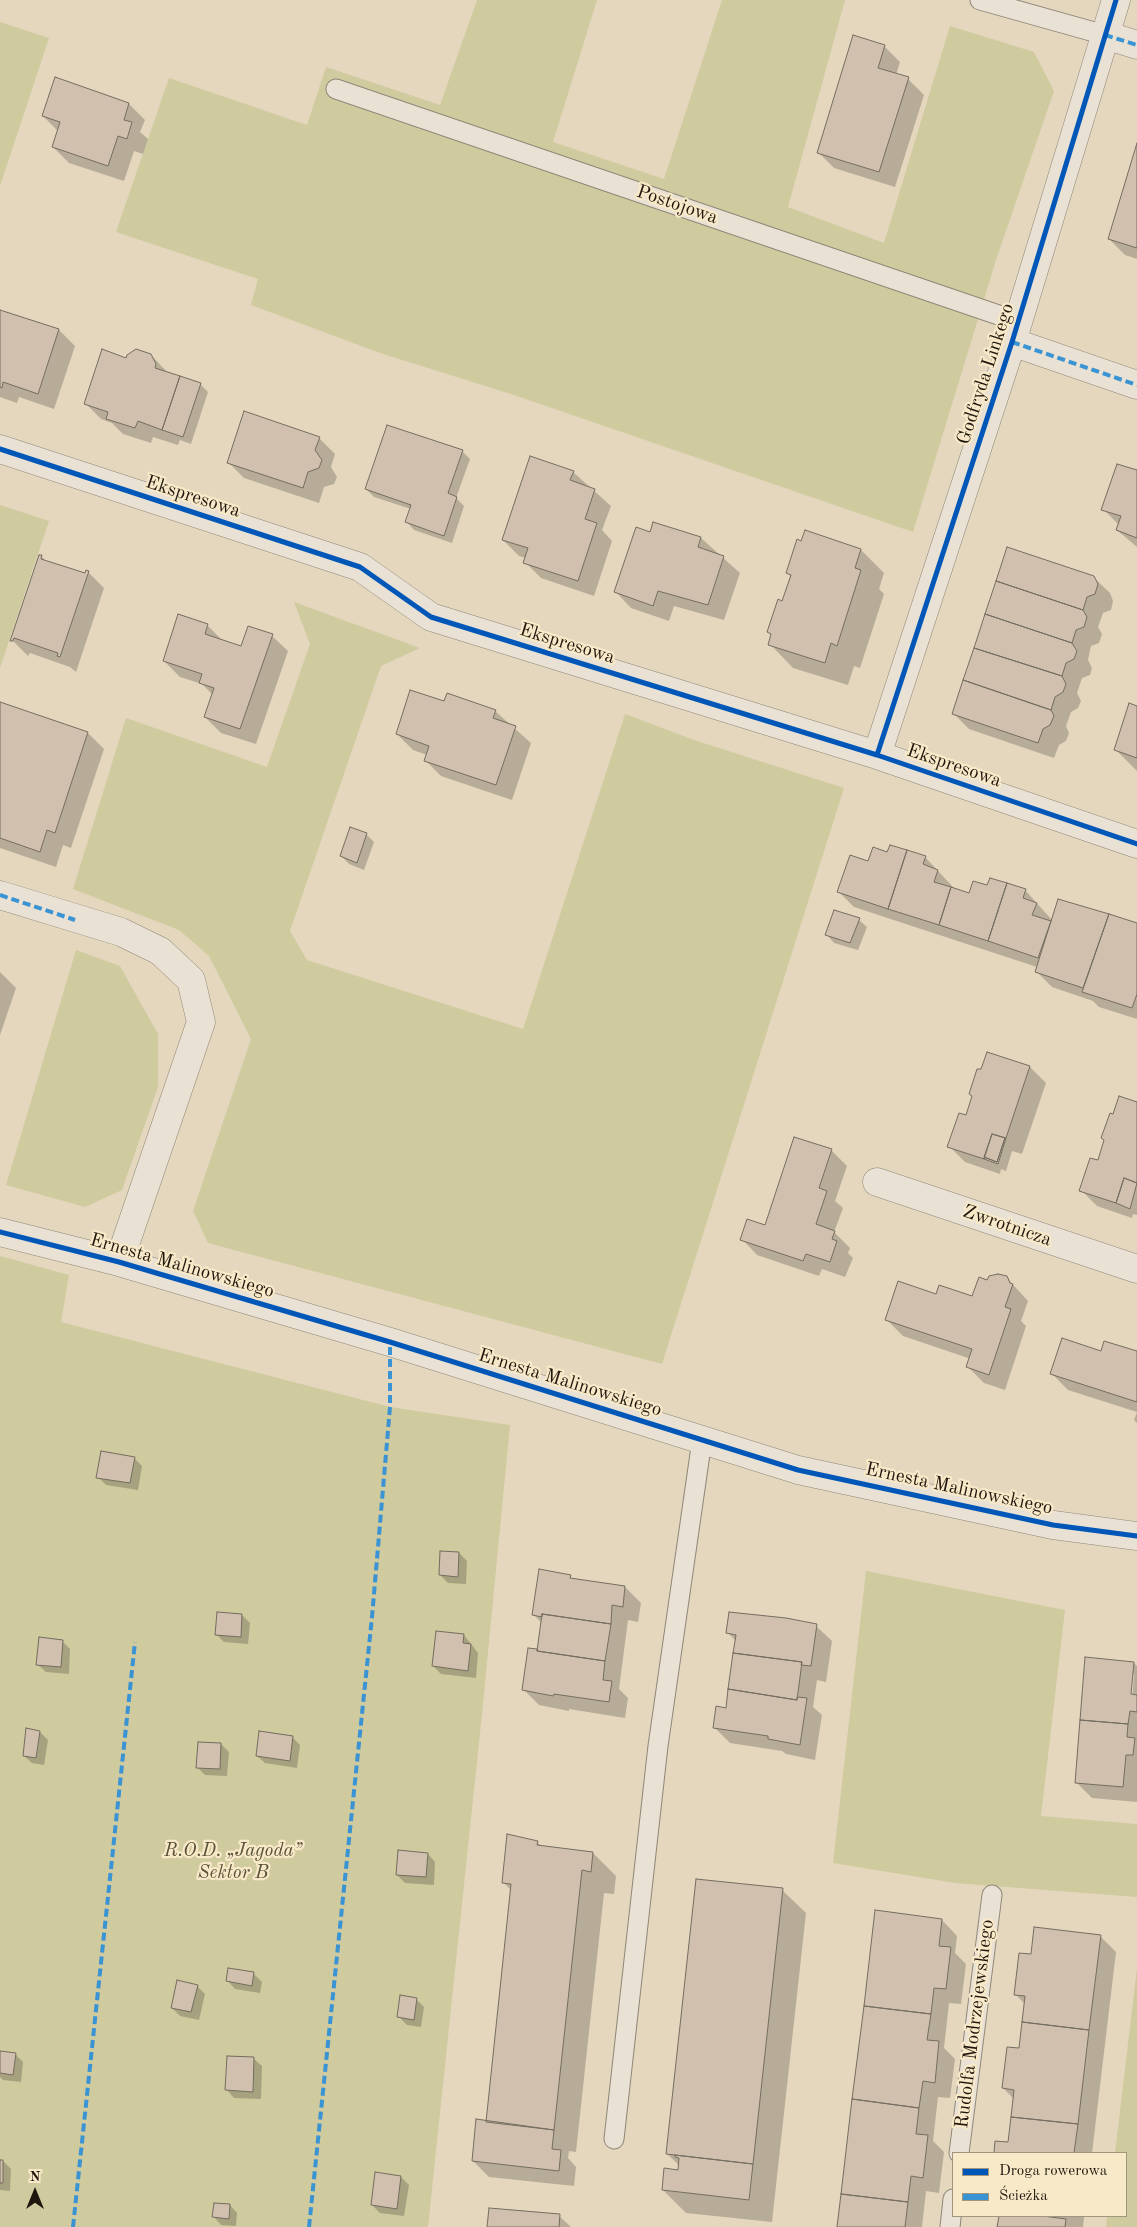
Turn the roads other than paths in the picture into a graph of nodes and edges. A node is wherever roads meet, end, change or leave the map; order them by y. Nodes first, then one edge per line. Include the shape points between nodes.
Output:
1 (980, 0) edge
2 (1116, 0) edge
3 (1104, 36) junction
4 (1137, 45) edge
5 (336, 88) dead end
6 (1016, 332) junction
7 (1137, 384) edge
8 (0, 449) edge
9 (877, 755) junction
10 (1137, 844) edge
11 (0, 895) edge
12 (877, 1182) dead end
13 (0, 1232) edge
14 (119, 1262) junction
15 (1137, 1270) edge
16 (702, 1440) junction
17 (1137, 1536) edge
18 (992, 1895) dead end
19 (614, 2139) dead end
20 (959, 2152) edge
21 (952, 2208) edge
22 (950, 2227) edge

1 - 3 lane
2 - 3 street, Godfryda Linkego
3 - 4 street
3 - 6 street, Godfryda Linkego
5 - 6 lane, Postojowa
6 - 7 street
6 - 9 street, Godfryda Linkego
8 - 9 street, Ekspresowa via 360,567 431,617
9 - 10 street, Ekspresowa
11 - 14 street via 121,932 160,951 191,980 201,1022
12 - 15 street, Zwrotnicza
13 - 14 street, Ernesta Malinowskiego
14 - 16 street, Ernesta Malinowskiego via 390,1342
16 - 17 street, Ernesta Malinowskiego via 798,1470 942,1502 1053,1525
16 - 19 lane via 658,1746
18 - 20 lane, Rudolfa Modrzejewskiego
21 - 22 lane

